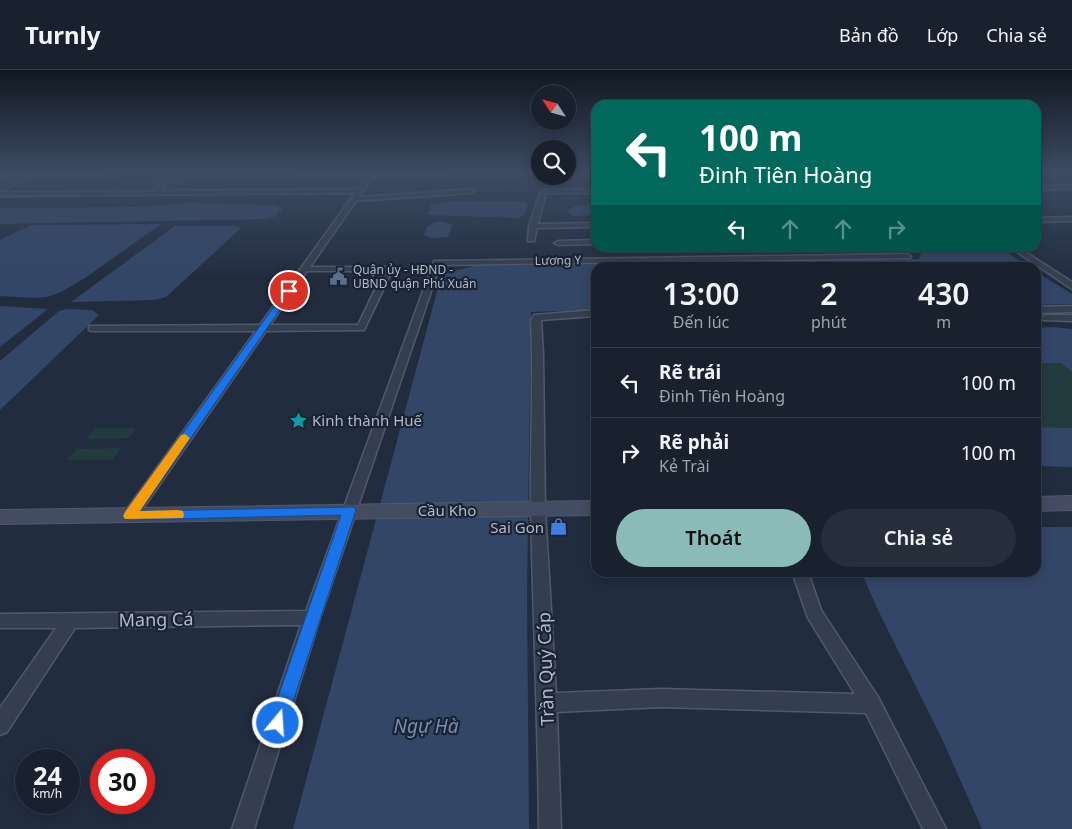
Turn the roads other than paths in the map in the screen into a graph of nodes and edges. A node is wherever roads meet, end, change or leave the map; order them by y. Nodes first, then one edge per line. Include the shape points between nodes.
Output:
1 (347, 207) edge
2 (538, 207) edge
3 (1041, 220) edge
4 (1072, 220) edge
5 (591, 225) edge
6 (533, 226) junction
7 (558, 226) junction
8 (531, 239) dead end
9 (591, 242) edge
10 (558, 243) junction
11 (902, 252) edge
12 (1021, 252) edge
13 (558, 260) junction
14 (1036, 262) edge
15 (1041, 265) edge
16 (304, 269) junction
17 (1072, 286) edge
18 (1072, 309) edge
19 (591, 313) edge
20 (1041, 314) edge
21 (1041, 314) edge
22 (1072, 318) edge
23 (92, 328) dead end
24 (262, 328) junction
25 (1072, 503) edge
26 (1041, 504) edge
27 (591, 508) edge
28 (533, 509) junction
29 (357, 510) junction
30 (130, 516) junction
31 (0, 517) edge
32 (802, 577) edge
33 (312, 618) junction
34 (0, 620) edge
35 (71, 620) junction
36 (547, 703) junction
37 (871, 704) junction
38 (0, 725) edge
39 (243, 829) edge
40 (550, 829) edge
41 (935, 829) edge

1 - 16 street
2 - 6 street
3 - 4 street
5 - 7 street
6 - 7 street
6 - 8 street
7 - 10 street
9 - 10 street
10 - 13 street
11 - 13 street, Lương Y via 907,256
12 - 14 street
13 - 29 street, Lương Y via 437,262
15 - 17 street
16 - 24 street
16 - 24 street via 389,268 361,328
18 - 20 street
19 - 28 street via 543,316 536,320 538,354
21 - 22 street
23 - 24 street
24 - 30 street
25 - 26 main road
27 - 28 main road, Cầu Kho
28 - 29 main road, Cầu Kho
28 - 36 street, Trần Quý Cáp
29 - 30 main road, Cầu Kho
29 - 33 street
30 - 31 main road, Cầu Kho
32 - 37 street via 814,614
33 - 35 street, Mang Cá
33 - 39 street
34 - 35 street, Mang Cá
35 - 38 street
36 - 37 street via 661,698
36 - 40 street, Trần Quý Cáp
37 - 41 street

